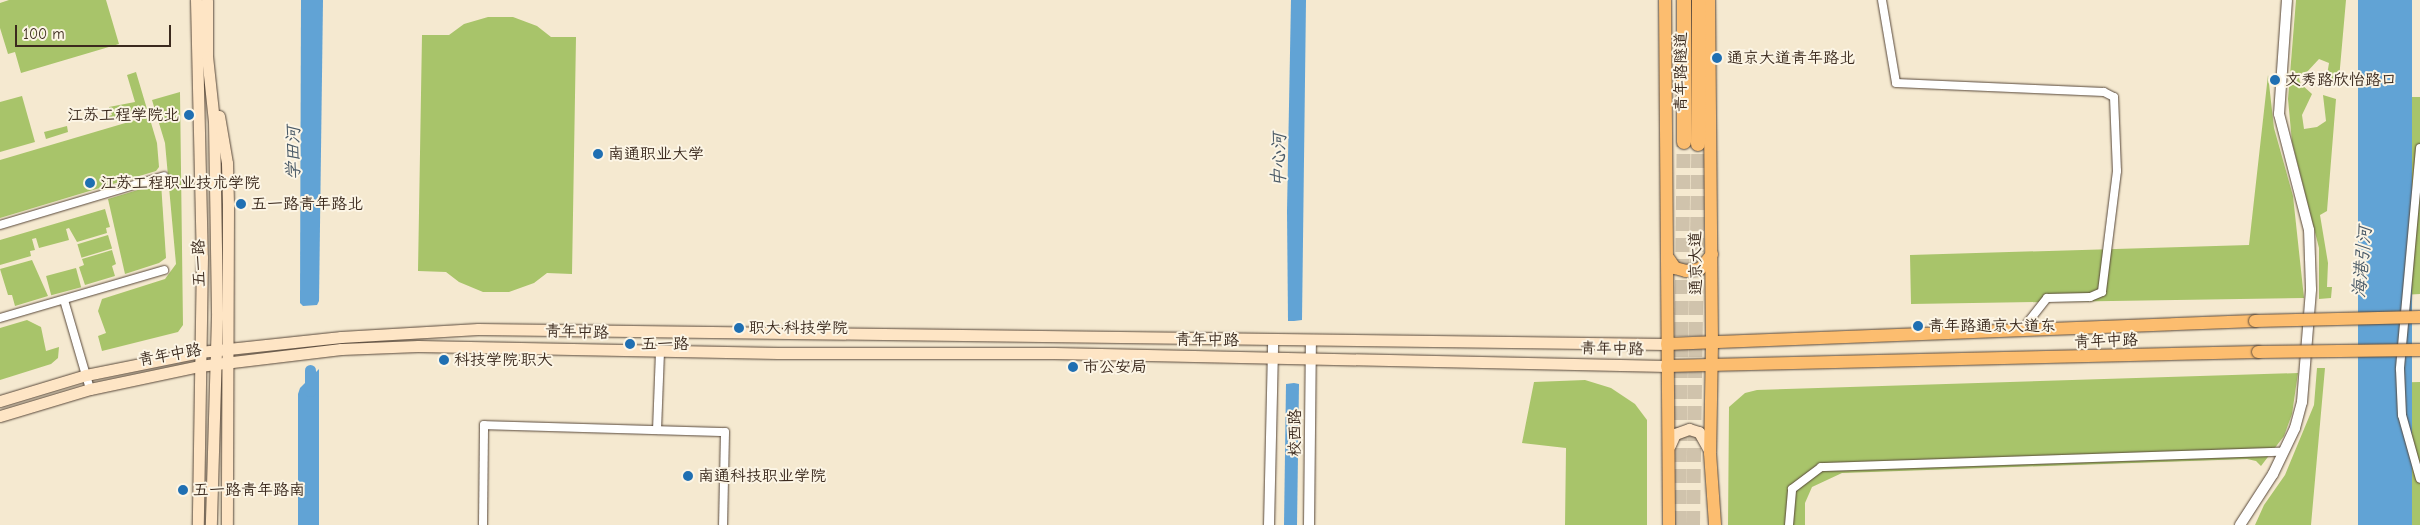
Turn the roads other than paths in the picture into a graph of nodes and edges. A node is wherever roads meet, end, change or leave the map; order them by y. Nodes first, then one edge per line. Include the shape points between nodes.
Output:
1 (196, 0) edge
2 (207, 0) edge
3 (1665, 0) edge
4 (1684, 0) edge
5 (1699, 0) edge
6 (1709, 0) edge
7 (1882, 0) edge
8 (2287, 0) edge
9 (206, 56) junction
10 (2420, 148) edge
11 (164, 176) dead end
12 (0, 225) edge
13 (1712, 254) junction
14 (1670, 259) junction
15 (164, 270) dead end
16 (64, 300) junction
17 (2420, 316) edge
18 (0, 318) edge
19 (2020, 331) junction
20 (1273, 342) junction
21 (1312, 342) junction
22 (1712, 343) junction
23 (1667, 344) junction
24 (229, 348) junction
25 (215, 350) junction
26 (2420, 350) edge
27 (660, 351) junction
28 (200, 352) junction
29 (1272, 358) junction
30 (1311, 359) junction
31 (230, 362) junction
32 (214, 364) junction
33 (199, 366) junction
34 (1667, 366) junction
35 (1712, 367) junction
36 (86, 374) junction
37 (90, 389) junction
38 (0, 401) edge
39 (0, 416) edge
40 (657, 430) junction
41 (1670, 445) junction
42 (2282, 452) junction
43 (1710, 453) junction
44 (2420, 480) edge
45 (198, 525) edge
46 (211, 525) edge
47 (227, 525) edge
48 (483, 525) edge
49 (723, 525) edge
50 (1269, 525) edge
51 (1310, 525) edge
52 (1669, 525) edge
53 (1715, 525) edge
54 (1789, 525) edge
55 (2240, 525) edge

1 - 28 main road, 五一路 via 202,257
2 - 9 main road, 五一路
3 - 14 main road, 通京大道
4 - 5 highway, 青年路隧道 via 1691,143
6 - 13 main road, 通京大道
7 - 19 street via 1896,83 2104,92 2114,97 2116,171 2102,292 2090,297 2047,298
8 - 42 street via 2279,114 2309,230 2312,289 2302,402 2295,428
9 - 24 main road via 226,163
9 - 25 main road, 五一路 via 214,121
10 - 44 street via 2400,369 2402,415
11 - 12 street
13 - 14 main road via 1700,269 1686,271 1675,268
13 - 22 main road, 通京大道
14 - 23 main road, 通京大道
15 - 16 street
16 - 18 street
16 - 36 street
17 - 19 main road, 青年中路, bridge
19 - 22 main road, 青年中路
20 - 21 main road, 青年中路
20 - 24 main road, 青年中路 via 478,329
20 - 29 street, 校西路
21 - 23 main road, 青年中路
21 - 30 street, 校西路
22 - 23 main road, 青年中路
22 - 35 main road, 通京大道
23 - 34 main road, 通京大道
24 - 25 main road, 青年中路
24 - 31 main road
25 - 28 main road, 青年中路
25 - 32 main road, 五一路
26 - 35 main road, 青年中路, bridge
27 - 29 main road, 青年中路
27 - 31 main road, 青年中路 via 418,346 341,349
27 - 40 street
28 - 33 main road, 五一路
28 - 36 main road, 青年中路
29 - 30 main road, 青年中路
29 - 50 street, 校西路
30 - 34 main road, 青年中路
30 - 51 street, 校西路
31 - 32 main road, 青年中路
31 - 47 main road
32 - 33 main road, 青年中路
32 - 46 main road, 五一路
33 - 37 main road, 青年中路
33 - 45 main road, 五一路
34 - 35 main road, 青年中路
34 - 41 main road, 通京大道
35 - 43 main road, 通京大道
36 - 37 street
36 - 38 main road, 青年中路
37 - 39 main road, 青年中路
40 - 48 street via 484,424
40 - 49 street via 724,432
41 - 43 main road via 1675,434 1688,429 1699,432
41 - 52 main road, 通京大道
42 - 54 street via 1821,467 1792,489
42 - 55 street via 2273,474
43 - 53 main road, 通京大道

